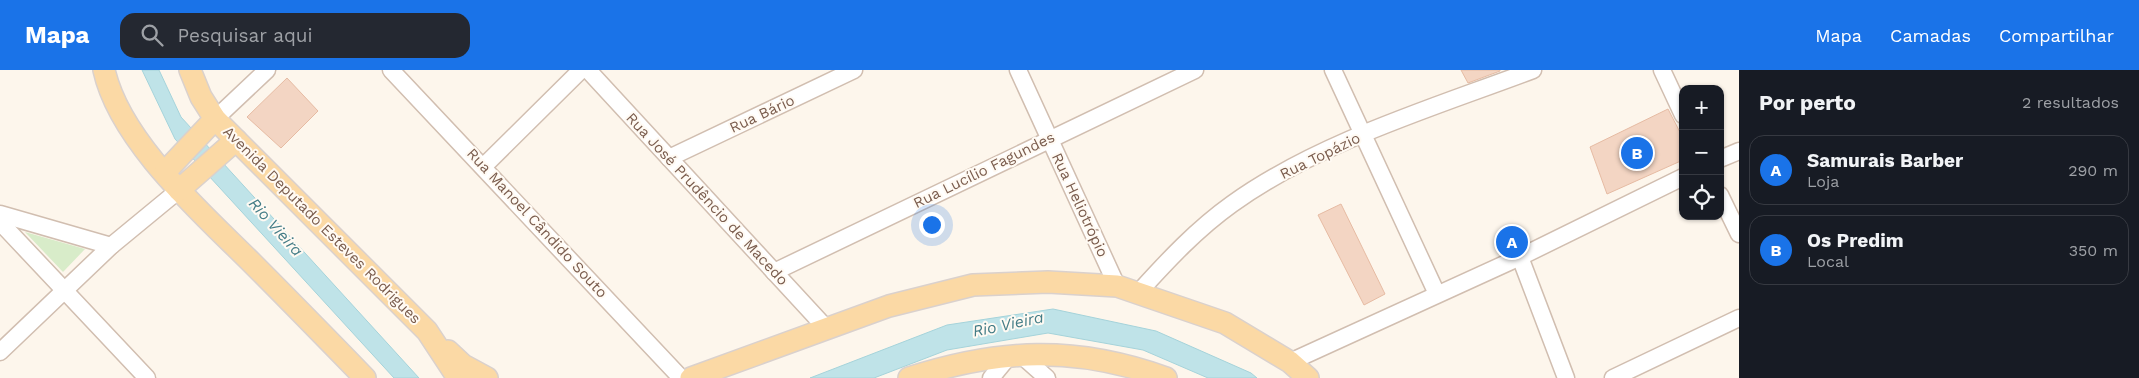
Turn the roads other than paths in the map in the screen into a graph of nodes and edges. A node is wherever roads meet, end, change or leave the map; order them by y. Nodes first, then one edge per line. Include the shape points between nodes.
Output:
1 (104, 70) edge
2 (190, 70) edge
3 (267, 70) edge
4 (391, 70) edge
5 (582, 70) edge
6 (588, 70) edge
7 (854, 70) edge
8 (1018, 70) edge
9 (1195, 70) edge
10 (1333, 70) edge
11 (1533, 70) edge
12 (1662, 70) edge
13 (1679, 106) edge
14 (211, 123) junction
15 (1364, 134) junction
16 (1049, 138) junction
17 (232, 144) junction
18 (1739, 151) edge
19 (1724, 157) edge
20 (670, 158) junction
21 (484, 166) junction
22 (168, 168) junction
23 (1679, 179) edge
24 (183, 187) junction
25 (1724, 203) edge
26 (0, 214) edge
27 (0, 222) edge
28 (1739, 234) edge
29 (111, 246) junction
30 (1520, 257) junction
31 (774, 272) junction
32 (1118, 286) junction
33 (64, 290) junction
34 (1139, 292) junction
35 (1436, 294) junction
36 (1739, 318) edge
37 (826, 328) junction
38 (427, 330) junction
39 (0, 352) edge
40 (1016, 355) junction
41 (1290, 362) junction
42 (147, 378) edge
43 (365, 378) edge
44 (458, 378) edge
45 (487, 378) edge
46 (681, 378) edge
47 (691, 378) edge
48 (908, 378) edge
49 (991, 378) edge
50 (1047, 378) edge
51 (1166, 378) edge
52 (1308, 378) edge
53 (1566, 378) edge
54 (1613, 378) edge

1 - 22 main road via 121,116 140,145
2 - 14 main road, Avenida Deputado Esteves Rodrigues
3 - 14 street
4 - 21 street, Rua Manoel Cândido Souto
5 - 21 street
6 - 20 street, Rua José Prudêncio de Macedo
7 - 20 street, Rua Bário
8 - 16 street, Rua Heliotrópio
9 - 16 street, Rua Lucílio Fagundes
10 - 15 street
11 - 15 street, Rua Topázio
12 - 13 street
14 - 17 main road, Avenida Deputado Esteves Rodrigues
14 - 22 main road
15 - 34 street, Rua Topázio via 1292,167 1233,203 1188,240
15 - 35 street
16 - 31 street, Rua Lucílio Fagundes
16 - 32 street, Rua Heliotrópio
17 - 24 main road
17 - 38 main road, Avenida Deputado Esteves Rodrigues
18 - 19 street
20 - 31 street, Rua José Prudêncio de Macedo
21 - 46 street, Rua Manoel Cândido Souto
22 - 24 main road
23 - 30 street
24 - 29 street
24 - 43 main road
25 - 28 street
26 - 29 street
27 - 33 street
29 - 33 street
30 - 35 street
30 - 53 street
31 - 37 street, Rua José Prudêncio de Macedo
32 - 34 main road
32 - 37 main road via 1048,282 972,285 889,306
33 - 39 street
33 - 42 street
34 - 41 main road via 1225,323
35 - 41 street
36 - 54 street
37 - 47 main road
38 - 44 main road, Avenida Deputado Esteves Rodrigues
38 - 45 main road via 463,365
40 - 48 main road via 953,364
40 - 49 street
40 - 50 street
40 - 51 main road via 1090,357 1136,367
41 - 52 main road

